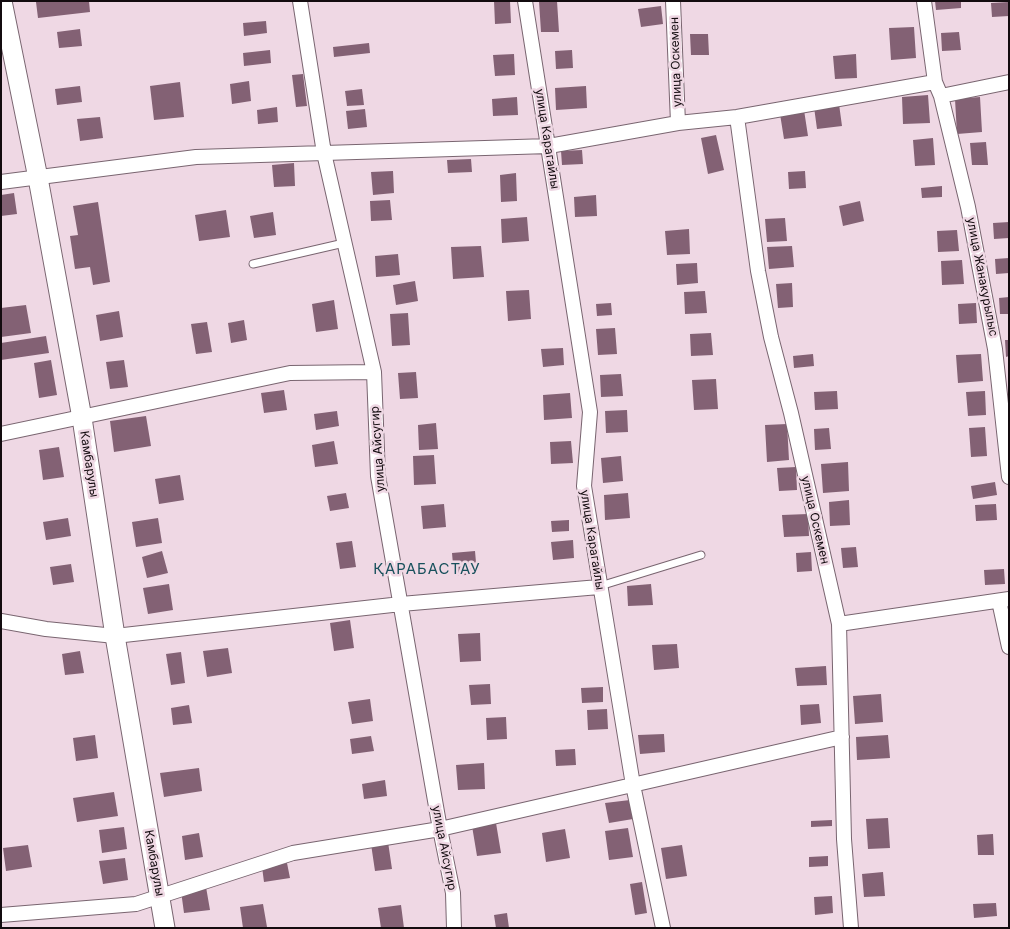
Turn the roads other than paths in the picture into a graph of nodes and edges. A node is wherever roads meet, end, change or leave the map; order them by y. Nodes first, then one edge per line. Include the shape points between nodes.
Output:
1 (2, 1) edge
2 (300, 1) edge
3 (525, 1) edge
4 (674, 1) edge
5 (924, 1) edge
6 (935, 82) junction
7 (1009, 82) edge
8 (941, 96) junction
9 (737, 117) junction
10 (678, 123) junction
11 (548, 146) junction
12 (324, 153) junction
13 (38, 178) junction
14 (1, 182) edge
15 (344, 243) junction
16 (253, 264) dead end
17 (374, 372) junction
18 (82, 418) junction
19 (1, 434) edge
20 (1009, 477) edge
21 (701, 555) dead end
22 (599, 586) junction
23 (1004, 600) edge
24 (401, 604) junction
25 (1, 621) edge
26 (838, 624) junction
27 (115, 636) junction
28 (1009, 647) edge
29 (842, 737) junction
30 (633, 785) junction
31 (440, 829) junction
32 (160, 896) junction
33 (1, 915) edge
34 (164, 928) edge
35 (454, 928) edge
36 (663, 928) edge
37 (851, 928) edge

1 - 13 street, Камбарулы
2 - 12 street, улица Айсугир
3 - 11 street, улица Карагайлы
4 - 10 street, улица Оскемен
5 - 6 street, улица Жанакурылыс
6 - 8 street, улица Жанакурылыс
6 - 9 street
7 - 8 street
8 - 20 street, улица Жанакурылыс via 968,207 995,349
9 - 10 street
9 - 26 street, улица Оскемен via 769,328
10 - 11 street
11 - 12 street
11 - 22 street, улица Карагайлы via 590,412 584,486
12 - 13 street via 196,156
12 - 15 street, улица Айсугир
13 - 14 street
13 - 18 street, Камбарулы
15 - 16 lane
15 - 17 street, улица Айсугир
17 - 18 street via 290,373
17 - 24 street, улица Айсугир via 378,476
18 - 19 street
18 - 27 street, Камбарулы
21 - 22 lane
22 - 24 street
22 - 30 street, улица Карагайлы
23 - 26 street
23 - 28 street
24 - 27 street
24 - 31 street, улица Айсугир
25 - 27 street
26 - 29 street, улица Оскемен
27 - 32 street, Камбарулы
29 - 30 street
29 - 37 street, улица Оскемен via 844,839
30 - 31 street
30 - 36 street, улица Карагайлы
31 - 32 street via 293,853
31 - 35 street, улица Айсугир via 452,893
32 - 33 street via 136,904
32 - 34 street, Камбарулы

